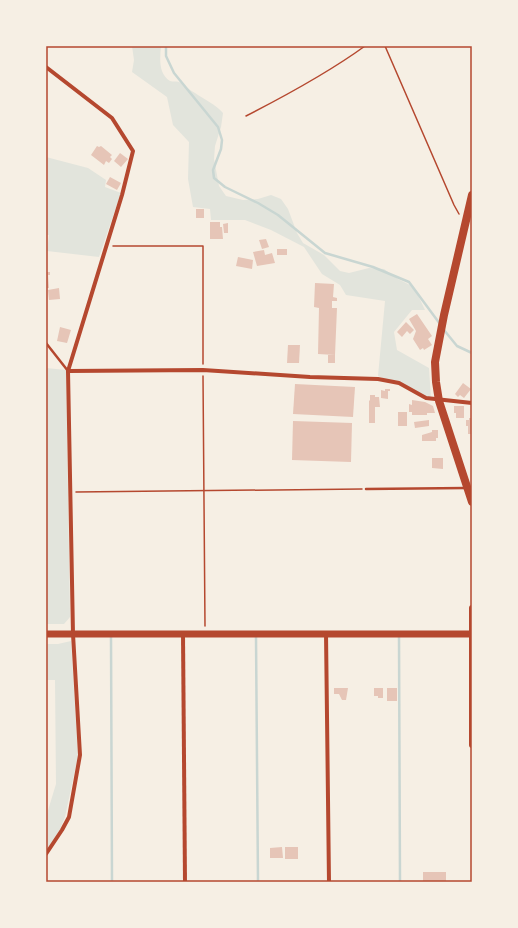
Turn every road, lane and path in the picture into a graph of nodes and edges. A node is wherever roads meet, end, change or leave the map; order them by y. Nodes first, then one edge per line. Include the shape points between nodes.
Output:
1 (365, 46) edge
2 (385, 46) edge
3 (46, 67) edge
4 (246, 116) dead end
5 (472, 195) edge
6 (466, 224) junction
7 (106, 246) junction
8 (46, 344) edge
9 (203, 370) junction
10 (68, 371) junction
11 (439, 400) junction
12 (472, 403) edge
13 (467, 488) junction
14 (366, 489) joint
15 (204, 490) junction
16 (71, 492) junction
17 (472, 502) edge
18 (472, 608) edge
19 (326, 633) junction
20 (46, 634) edge
21 (73, 634) junction
22 (183, 634) junction
23 (205, 634) junction
24 (472, 634) edge
25 (472, 745) edge
26 (46, 854) edge
27 (184, 882) edge
28 (329, 882) edge

1 - 4 path via 302,87
2 - 6 path via 451,198
3 - 7 street via 112,118 133,151
5 - 6 highway
6 - 11 highway via 435,362
7 - 9 path via 203,246
7 - 10 street
8 - 10 lane
9 - 10 street
9 - 11 street via 378,379 399,383 426,398
9 - 15 path
10 - 16 street
11 - 12 street
11 - 13 highway
13 - 14 lane
13 - 17 highway
14 - 15 path
15 - 16 path
15 - 23 path
16 - 21 street
18 - 24 street
19 - 23 main road
19 - 24 main road
19 - 28 street
20 - 21 main road
21 - 22 main road
21 - 26 street via 80,755 69,817
22 - 23 main road
22 - 27 street
24 - 25 street

